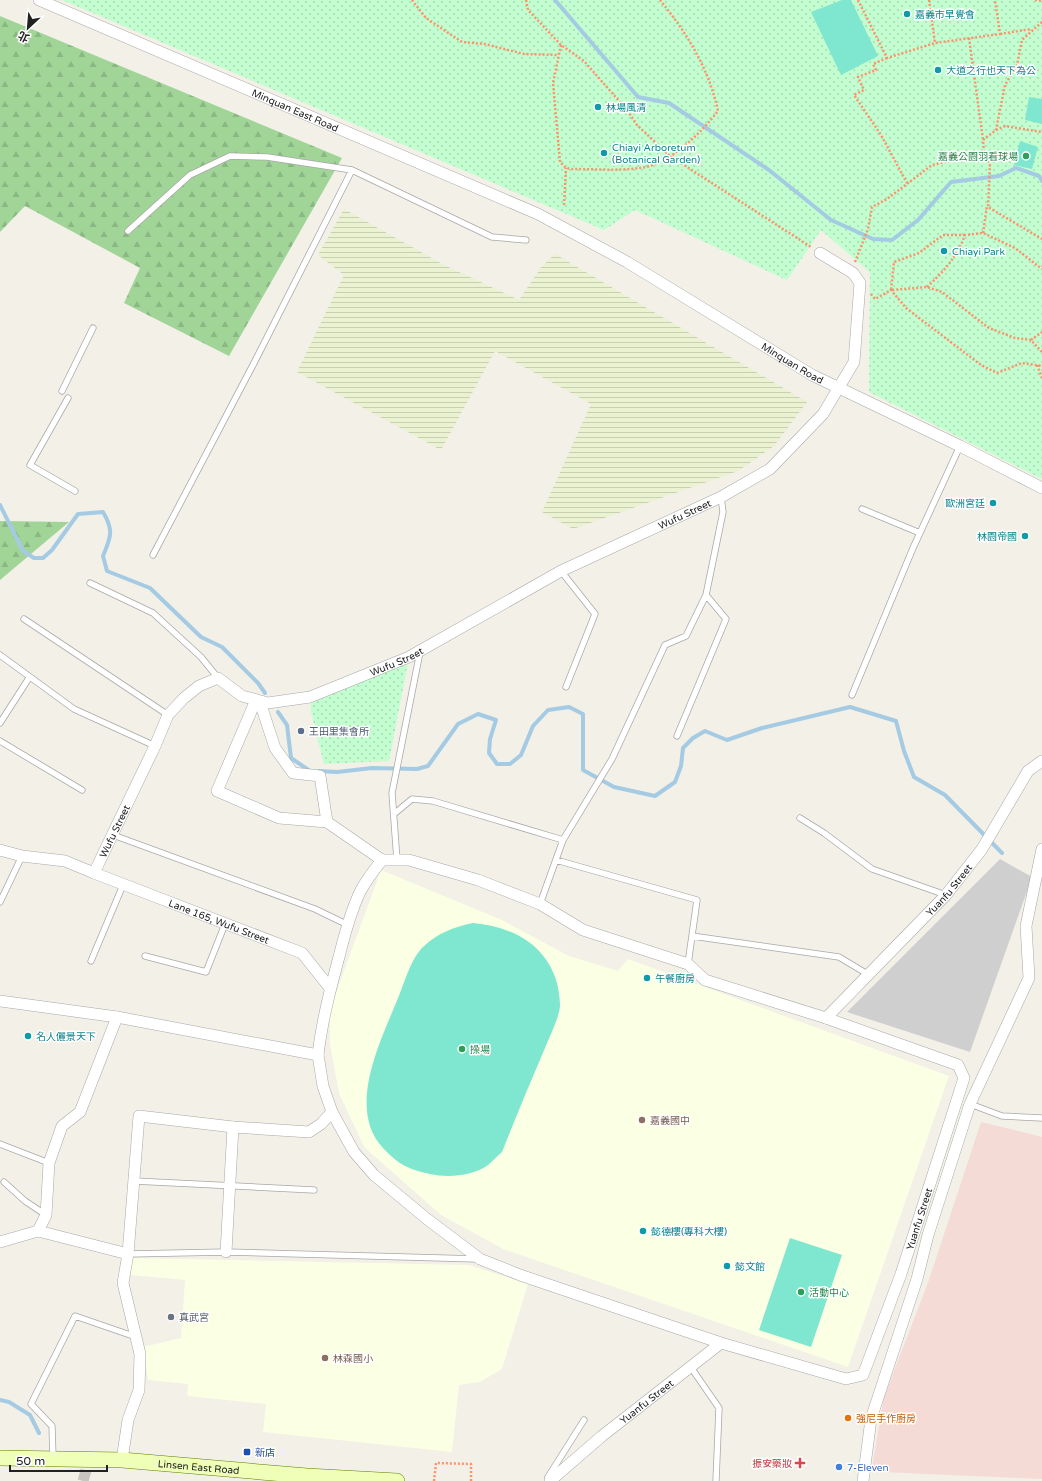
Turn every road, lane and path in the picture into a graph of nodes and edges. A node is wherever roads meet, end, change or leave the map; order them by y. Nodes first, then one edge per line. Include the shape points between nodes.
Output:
1 (39, 0) edge
2 (412, 0) edge
3 (526, 0) edge
4 (660, 0) edge
5 (858, 0) edge
6 (929, 0) edge
7 (995, 0) edge
8 (1035, 0) edge
9 (1042, 1) edge
10 (1042, 22) edge
11 (1032, 29) junction
12 (1000, 34) junction
13 (970, 38) junction
14 (935, 43) junction
15 (561, 45) junction
16 (558, 54) junction
17 (887, 58) junction
18 (996, 130) junction
19 (1042, 132) edge
20 (984, 140) junction
21 (984, 153) junction
22 (670, 156) junction
23 (566, 168) junction
24 (352, 170) junction
25 (907, 183) junction
26 (988, 204) junction
27 (564, 205) dead end
28 (552, 221) joint
29 (128, 231) dead end
30 (983, 233) junction
31 (965, 235) junction
32 (1042, 239) edge
33 (526, 240) dead end
34 (820, 253) joint
35 (1042, 269) edge
36 (853, 273) junction
37 (927, 288) junction
38 (891, 290) junction
39 (93, 328) dead end
40 (1042, 332) edge
41 (1031, 340) junction
42 (1042, 352) edge
43 (1037, 365) junction
44 (1042, 366) edge
45 (1042, 378) edge
46 (840, 387) junction
47 (62, 391) dead end
48 (68, 398) dead end
49 (960, 446) junction
50 (1042, 488) edge
51 (75, 491) dead end
52 (721, 497) junction
53 (862, 509) dead end
54 (920, 533) junction
55 (153, 555) dead end
56 (561, 571) junction
57 (90, 582) dead end
58 (706, 595) junction
59 (24, 618) dead end
60 (420, 652) junction
61 (0, 655) edge
62 (29, 678) junction
63 (218, 678) junction
64 (566, 687) dead end
65 (852, 695) dead end
66 (258, 701) junction
67 (168, 715) junction
68 (0, 723) edge
69 (677, 736) dead end
70 (0, 741) edge
71 (155, 746) junction
72 (1042, 761) edge
73 (82, 790) dead end
74 (394, 814) junction
75 (800, 818) dead end
76 (327, 822) junction
77 (113, 835) junction
78 (563, 840) junction
79 (1042, 849) edge
80 (0, 850) edge
81 (22, 856) junction
82 (382, 860) junction
83 (397, 860) junction
84 (556, 860) junction
85 (94, 873) junction
86 (123, 885) junction
87 (946, 896) junction
88 (0, 902) edge
89 (540, 904) junction
90 (225, 924) junction
91 (348, 925) junction
92 (692, 936) junction
93 (145, 956) dead end
94 (91, 961) dead end
95 (688, 964) junction
96 (869, 975) junction
97 (330, 988) junction
98 (0, 1001) edge
99 (117, 1017) junction
100 (826, 1018) junction
101 (318, 1055) junction
102 (970, 1104) junction
103 (332, 1112) junction
104 (1042, 1118) edge
105 (233, 1127) junction
106 (0, 1144) edge
107 (49, 1164) junction
108 (134, 1181) junction
109 (4, 1182) dead end
110 (230, 1184) junction
111 (314, 1190) dead end
112 (46, 1215) junction
113 (38, 1231) junction
114 (0, 1242) edge
115 (226, 1252) junction
116 (128, 1254) junction
117 (480, 1259) junction
118 (136, 1337) junction
119 (721, 1343) junction
120 (690, 1365) junction
121 (584, 1420) dead end
122 (0, 1458) edge
123 (53, 1459) junction
124 (122, 1460) junction
125 (306, 1479) edge
126 (397, 1481) edge
127 (434, 1481) edge
128 (471, 1481) edge
129 (546, 1481) edge
130 (550, 1481) edge
131 (716, 1481) edge
132 (863, 1481) edge

1 - 28 street, Minquan East Road
2 - 16 path via 426,18 462,42 485,44 524,54
3 - 15 path via 528,10
4 - 22 path via 691,41 713,89 718,111 707,125
5 - 17 path
6 - 14 path
7 - 12 path
8 - 9 path
10 - 11 path
11 - 12 path
11 - 18 path via 1022,40 1017,65 1005,85
12 - 13 path
13 - 14 path
13 - 20 path
14 - 17 path
15 - 16 path
15 - 22 path via 584,61 637,125
16 - 23 path via 552,83 560,162
17 - 25 path via 873,64 876,70 858,77 864,90 854,95 881,135
18 - 19 path via 1005,126
18 - 20 path
20 - 21 path
21 - 25 path via 932,165
21 - 26 path via 990,163
22 - 23 path via 640,168
22 - 34 path
23 - 27 path
24 - 29 lane via 267,157 230,156 190,175
24 - 33 lane via 492,237
24 - 55 lane
25 - 36 path via 888,199 872,207 868,229 853,266
26 - 30 path
26 - 32 path via 988,207
28 - 46 street, Minquan Road via 627,262 812,375
30 - 31 path
30 - 35 path via 1015,248
31 - 37 path via 960,249 948,267
31 - 38 path via 943,235 919,253 894,262
34 - 36 street
36 - 38 path via 875,299
36 - 46 street, Wufu Street via 860,283 854,362
37 - 38 path
37 - 41 path via 942,292 989,328 1014,338
38 - 43 path via 906,308 982,365 998,373 1022,363
39 - 47 lane
40 - 41 path
41 - 42 path
43 - 44 path
43 - 45 path
46 - 49 street, Minquan Road
46 - 52 street, Wufu Street via 823,414 770,468
48 - 51 lane via 30,465
49 - 50 street, Minquan Road
49 - 54 lane
52 - 56 street, Wufu Street
52 - 58 lane via 723,512
53 - 54 lane
54 - 65 lane
56 - 60 street, Wufu Street
56 - 64 lane via 595,614
57 - 63 lane via 153,613 201,657
58 - 69 lane via 726,618
58 - 78 lane via 686,636 665,645 612,759
59 - 67 lane
60 - 66 street, Wufu Street via 310,697 268,703
60 - 74 lane via 392,794
61 - 62 lane
62 - 68 lane
62 - 71 lane via 74,709
63 - 66 street, Wufu Street via 242,696
63 - 67 street, Wufu Street via 199,686
66 - 76 street via 275,748 293,773 320,776
66 - 76 street via 217,791 279,818
67 - 71 street, Wufu Street
70 - 73 lane
71 - 77 street, Wufu Street
72 - 87 street, Yuanfu Street via 1028,771 982,849
74 - 78 lane via 412,799 433,801
74 - 83 lane
75 - 87 lane via 872,869
76 - 82 street
77 - 85 street, Wufu Street
77 - 91 lane via 315,909
78 - 84 lane
79 - 102 street, Yuanfu Street via 1026,926 1029,978
80 - 81 street
81 - 85 street via 65,861
81 - 88 lane
82 - 83 street
82 - 91 street via 359,894
83 - 89 street via 409,860 478,880
84 - 89 lane
84 - 92 lane via 697,900
85 - 86 street, Lane 165, Wufu Street
86 - 90 street, Lane 165, Wufu Street
86 - 94 lane
87 - 96 street, Yuanfu Street
89 - 95 street via 583,930
90 - 93 lane via 206,972
90 - 97 street, Lane 165, Wufu Street via 302,953
91 - 97 street
92 - 95 lane
92 - 96 lane via 840,958
95 - 100 street via 705,980
96 - 100 street, Yuanfu Street
97 - 101 street
98 - 99 street
99 - 101 street
99 - 107 street via 80,1112 62,1126
100 - 119 street, Yuanfu Street via 958,1065 964,1078 939,1159 901,1274 863,1374 846,1379
101 - 103 street via 323,1086
102 - 104 lane via 1002,1116
102 - 132 street, Yuanfu Street via 871,1419
103 - 105 street via 309,1132
103 - 117 street via 354,1152 374,1175
105 - 108 street via 139,1116
105 - 110 street
106 - 107 lane
107 - 112 street
108 - 110 lane
108 - 116 street
109 - 112 lane
110 - 111 lane
110 - 115 street
112 - 113 street
113 - 114 street
113 - 116 street
115 - 116 lane
115 - 117 lane
116 - 118 street via 123,1283
117 - 119 street
118 - 123 lane via 75,1316 31,1404 52,1426
118 - 124 street via 140,1354 139,1390 128,1420
119 - 120 street, Yuanfu Street
120 - 130 street, Yuanfu Street
120 - 131 lane via 719,1408
121 - 129 lane
122 - 123 main road, Linsen East Road
123 - 124 main road, Linsen East Road
124 - 125 main road, Linsen East Road
125 - 126 main road, Linsen East Road
127 - 128 path via 436,1463 471,1464

